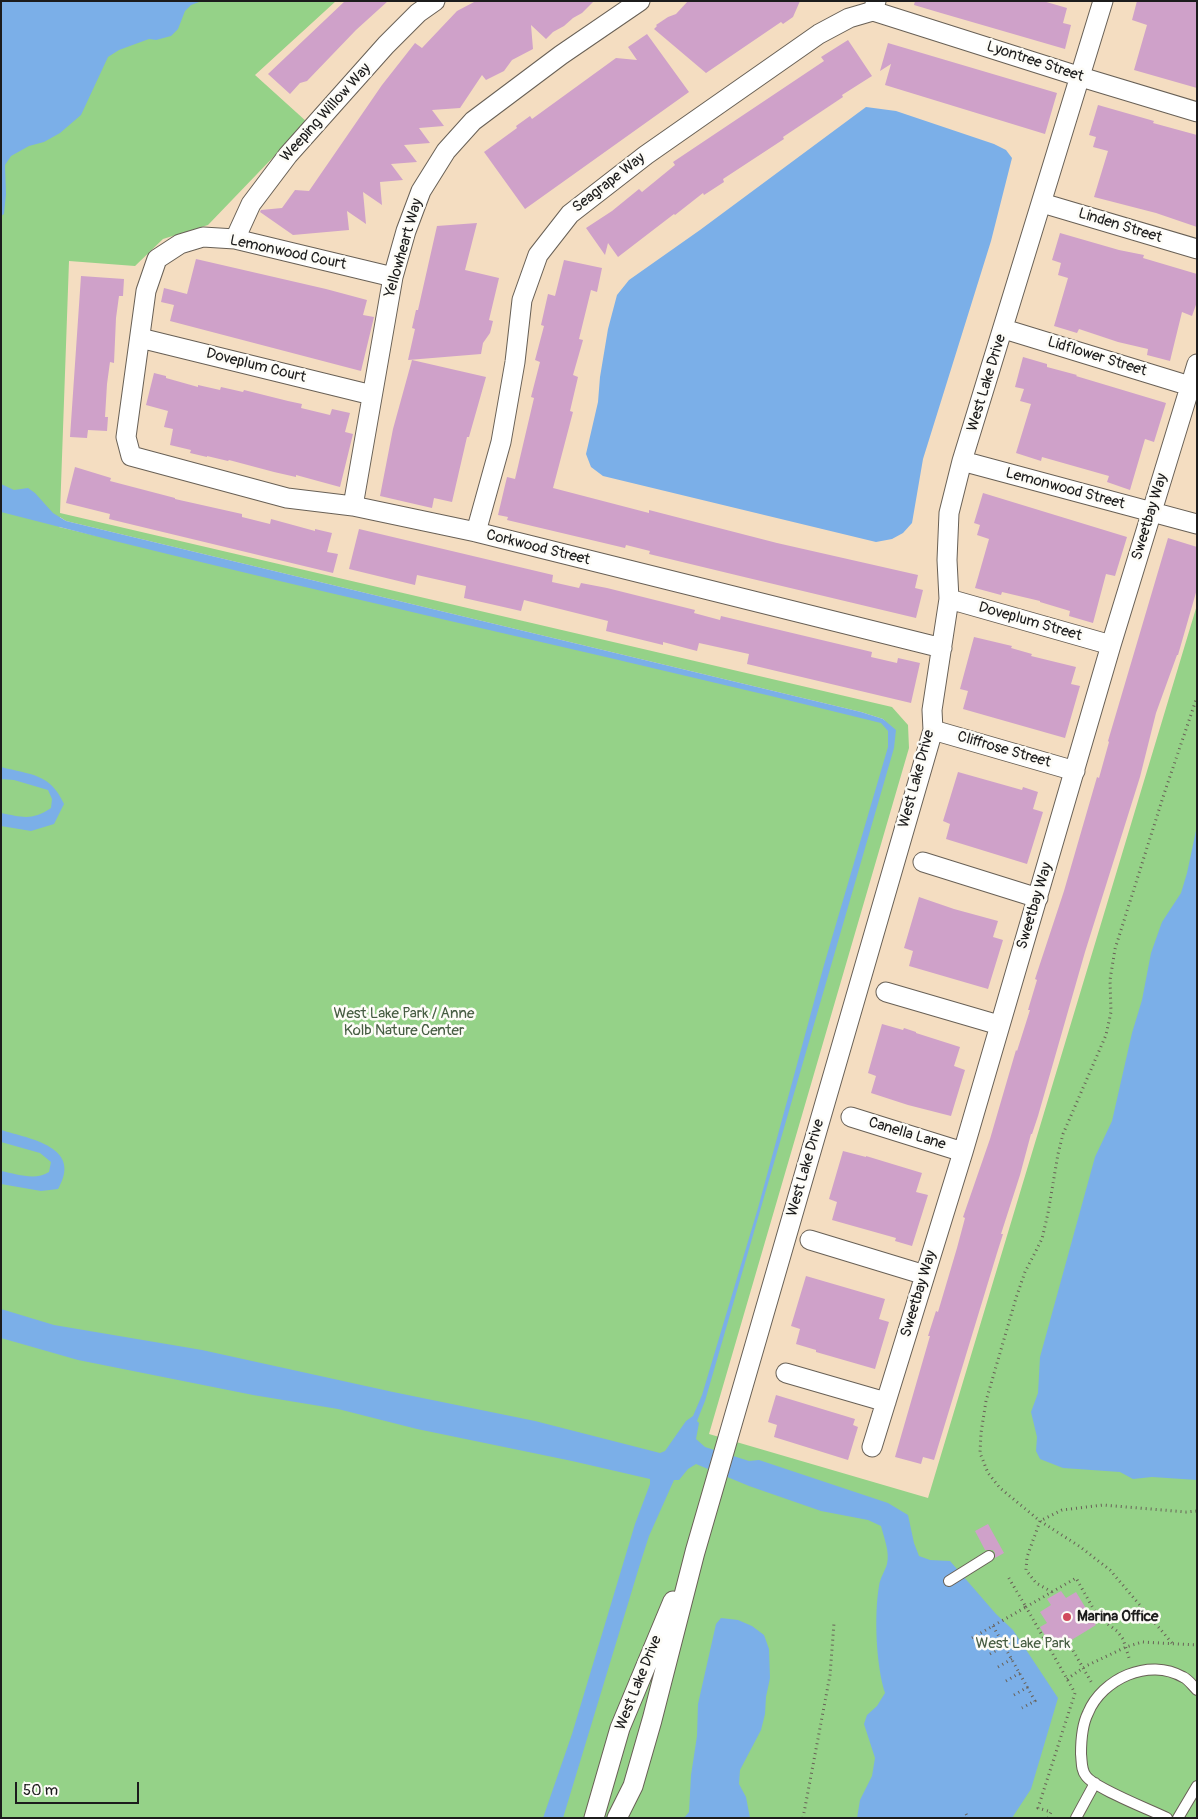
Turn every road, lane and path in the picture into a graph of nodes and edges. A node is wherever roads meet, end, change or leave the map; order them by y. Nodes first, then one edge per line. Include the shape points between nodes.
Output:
1 (434, 1) edge
2 (640, 1) edge
3 (1103, 1) edge
4 (875, 6) edge
5 (1081, 77) junction
6 (1197, 112) edge
7 (1042, 203) junction
8 (235, 239) junction
9 (1197, 249) edge
10 (393, 276) junction
11 (1004, 329) junction
12 (140, 338) junction
13 (1197, 364) edge
14 (1190, 386) junction
15 (372, 395) junction
16 (962, 461) junction
17 (353, 506) junction
18 (1151, 512) junction
19 (1197, 524) edge
20 (476, 532) junction
21 (949, 599) junction
22 (1111, 645) junction
23 (942, 648) junction
24 (1197, 697) edge
25 (933, 730) junction
26 (1075, 771) junction
27 (923, 862) dead end
28 (1038, 898) junction
29 (886, 992) dead end
30 (999, 1025) junction
31 (851, 1117) dead end
32 (963, 1152) junction
33 (810, 1240) dead end
34 (925, 1275) junction
35 (786, 1373) dead end
36 (886, 1402) junction
37 (872, 1447) dead end
38 (1197, 1511) edge
39 (1040, 1521) junction
40 (695, 1552) junction
41 (989, 1556) dead end
42 (1007, 1575) dead end
43 (949, 1581) dead end
44 (1052, 1592) junction
45 (1026, 1607) junction
46 (834, 1623) dead end
47 (993, 1626) junction
48 (972, 1638) dead end
49 (1068, 1642) dead end
50 (1172, 1643) junction
51 (1197, 1645) edge
52 (1004, 1646) junction
53 (1126, 1647) junction
54 (990, 1654) dead end
55 (1012, 1659) junction
56 (998, 1668) dead end
57 (1084, 1668) junction
58 (1134, 1671) junction
59 (1020, 1673) junction
60 (1067, 1679) junction
61 (1006, 1681) dead end
62 (1028, 1687) junction
63 (1197, 1690) edge
64 (1014, 1695) dead end
65 (1100, 1696) junction
66 (1022, 1708) dead end
67 (606, 1778) junction
68 (1095, 1783) junction
69 (633, 1786) junction
70 (1197, 1786) edge
71 (594, 1818) edge
72 (617, 1818) edge
73 (803, 1818) edge
74 (1048, 1818) edge
75 (1076, 1818) edge
76 (1167, 1818) edge
77 (1178, 1818) edge

1 - 8 street, Weeping Willow Way via 386,45 288,155 251,204
2 - 10 street, Yellowheart Way via 473,121 446,152 421,191
3 - 5 street, West Lake Drive
4 - 5 street, Lyontree Street
4 - 20 street, Seagrape Way via 819,34 646,155 570,214 538,255 522,300 501,442
5 - 6 street, Lyontree Street
5 - 7 street, West Lake Drive
7 - 9 street, Linden Street
7 - 11 street, West Lake Drive
8 - 10 street, Lemonwood Court
8 - 12 street, Lemonwood Court via 203,237 180,244 157,259 146,292
10 - 15 street, Yellowheart Way
11 - 14 street, Lidflower Street
11 - 16 street, West Lake Drive
12 - 15 street, Doveplum Court
12 - 17 street, Corkwood Street via 126,437 131,456 287,498
13 - 14 street, Sweetbay Way
14 - 18 street, Sweetbay Way
15 - 17 street, Yellowheart Way
16 - 18 street, Lemonwood Street
16 - 21 street, West Lake Drive via 950,513 946,560
17 - 20 street, Corkwood Street
18 - 19 street, Lemonwood Street
18 - 22 street, Sweetbay Way
20 - 23 street, Corkwood Street
21 - 22 street, Doveplum Street
21 - 23 street, West Lake Drive
22 - 26 street, Sweetbay Way
23 - 25 street, West Lake Drive via 932,710
24 - 39 path via 1115,949 1110,980 1111,1012 1106,1035 1063,1134 1042,1239 1016,1298 986,1401 980,1453 988,1473 1000,1488
25 - 26 street, Cliffrose Street
25 - 40 street, West Lake Drive
26 - 28 street, Sweetbay Way
27 - 28 street
28 - 30 street, Sweetbay Way
29 - 30 street
30 - 32 street, Sweetbay Way
31 - 32 street, Canella Lane
32 - 34 street, Sweetbay Way
33 - 34 street
34 - 36 street, Sweetbay Way
35 - 36 street
36 - 37 street, Sweetbay Way
38 - 39 path via 1103,1505 1062,1510
39 - 44 path via 1027,1557 1026,1570 1036,1583
39 - 50 path via 1110,1570
40 - 67 street, West Lake Drive via 620,1728
40 - 69 street, West Lake Drive
41 - 43 lane
42 - 45 path
44 - 45 path
44 - 53 path via 1076,1578 1098,1617 1117,1631
45 - 47 path
45 - 60 path
46 - 73 path via 830,1675
47 - 48 path
47 - 52 path
49 - 57 path
50 - 51 path
50 - 53 path via 1142,1642
52 - 54 path
52 - 55 path
53 - 57 path
53 - 58 path
55 - 56 path
55 - 59 path
57 - 60 path
57 - 65 path
58 - 63 lane via 1165,1670 1184,1677
58 - 65 lane via 1120,1678
59 - 61 path
59 - 62 path
60 - 74 path via 1075,1693 1038,1808 1051,1812
62 - 64 path
62 - 66 path via 1036,1701
65 - 68 lane via 1088,1712 1081,1749 1082,1770 1086,1778
67 - 69 street
67 - 71 street, West Lake Drive
68 - 75 lane
68 - 76 lane
69 - 72 street, West Lake Drive
70 - 77 lane

